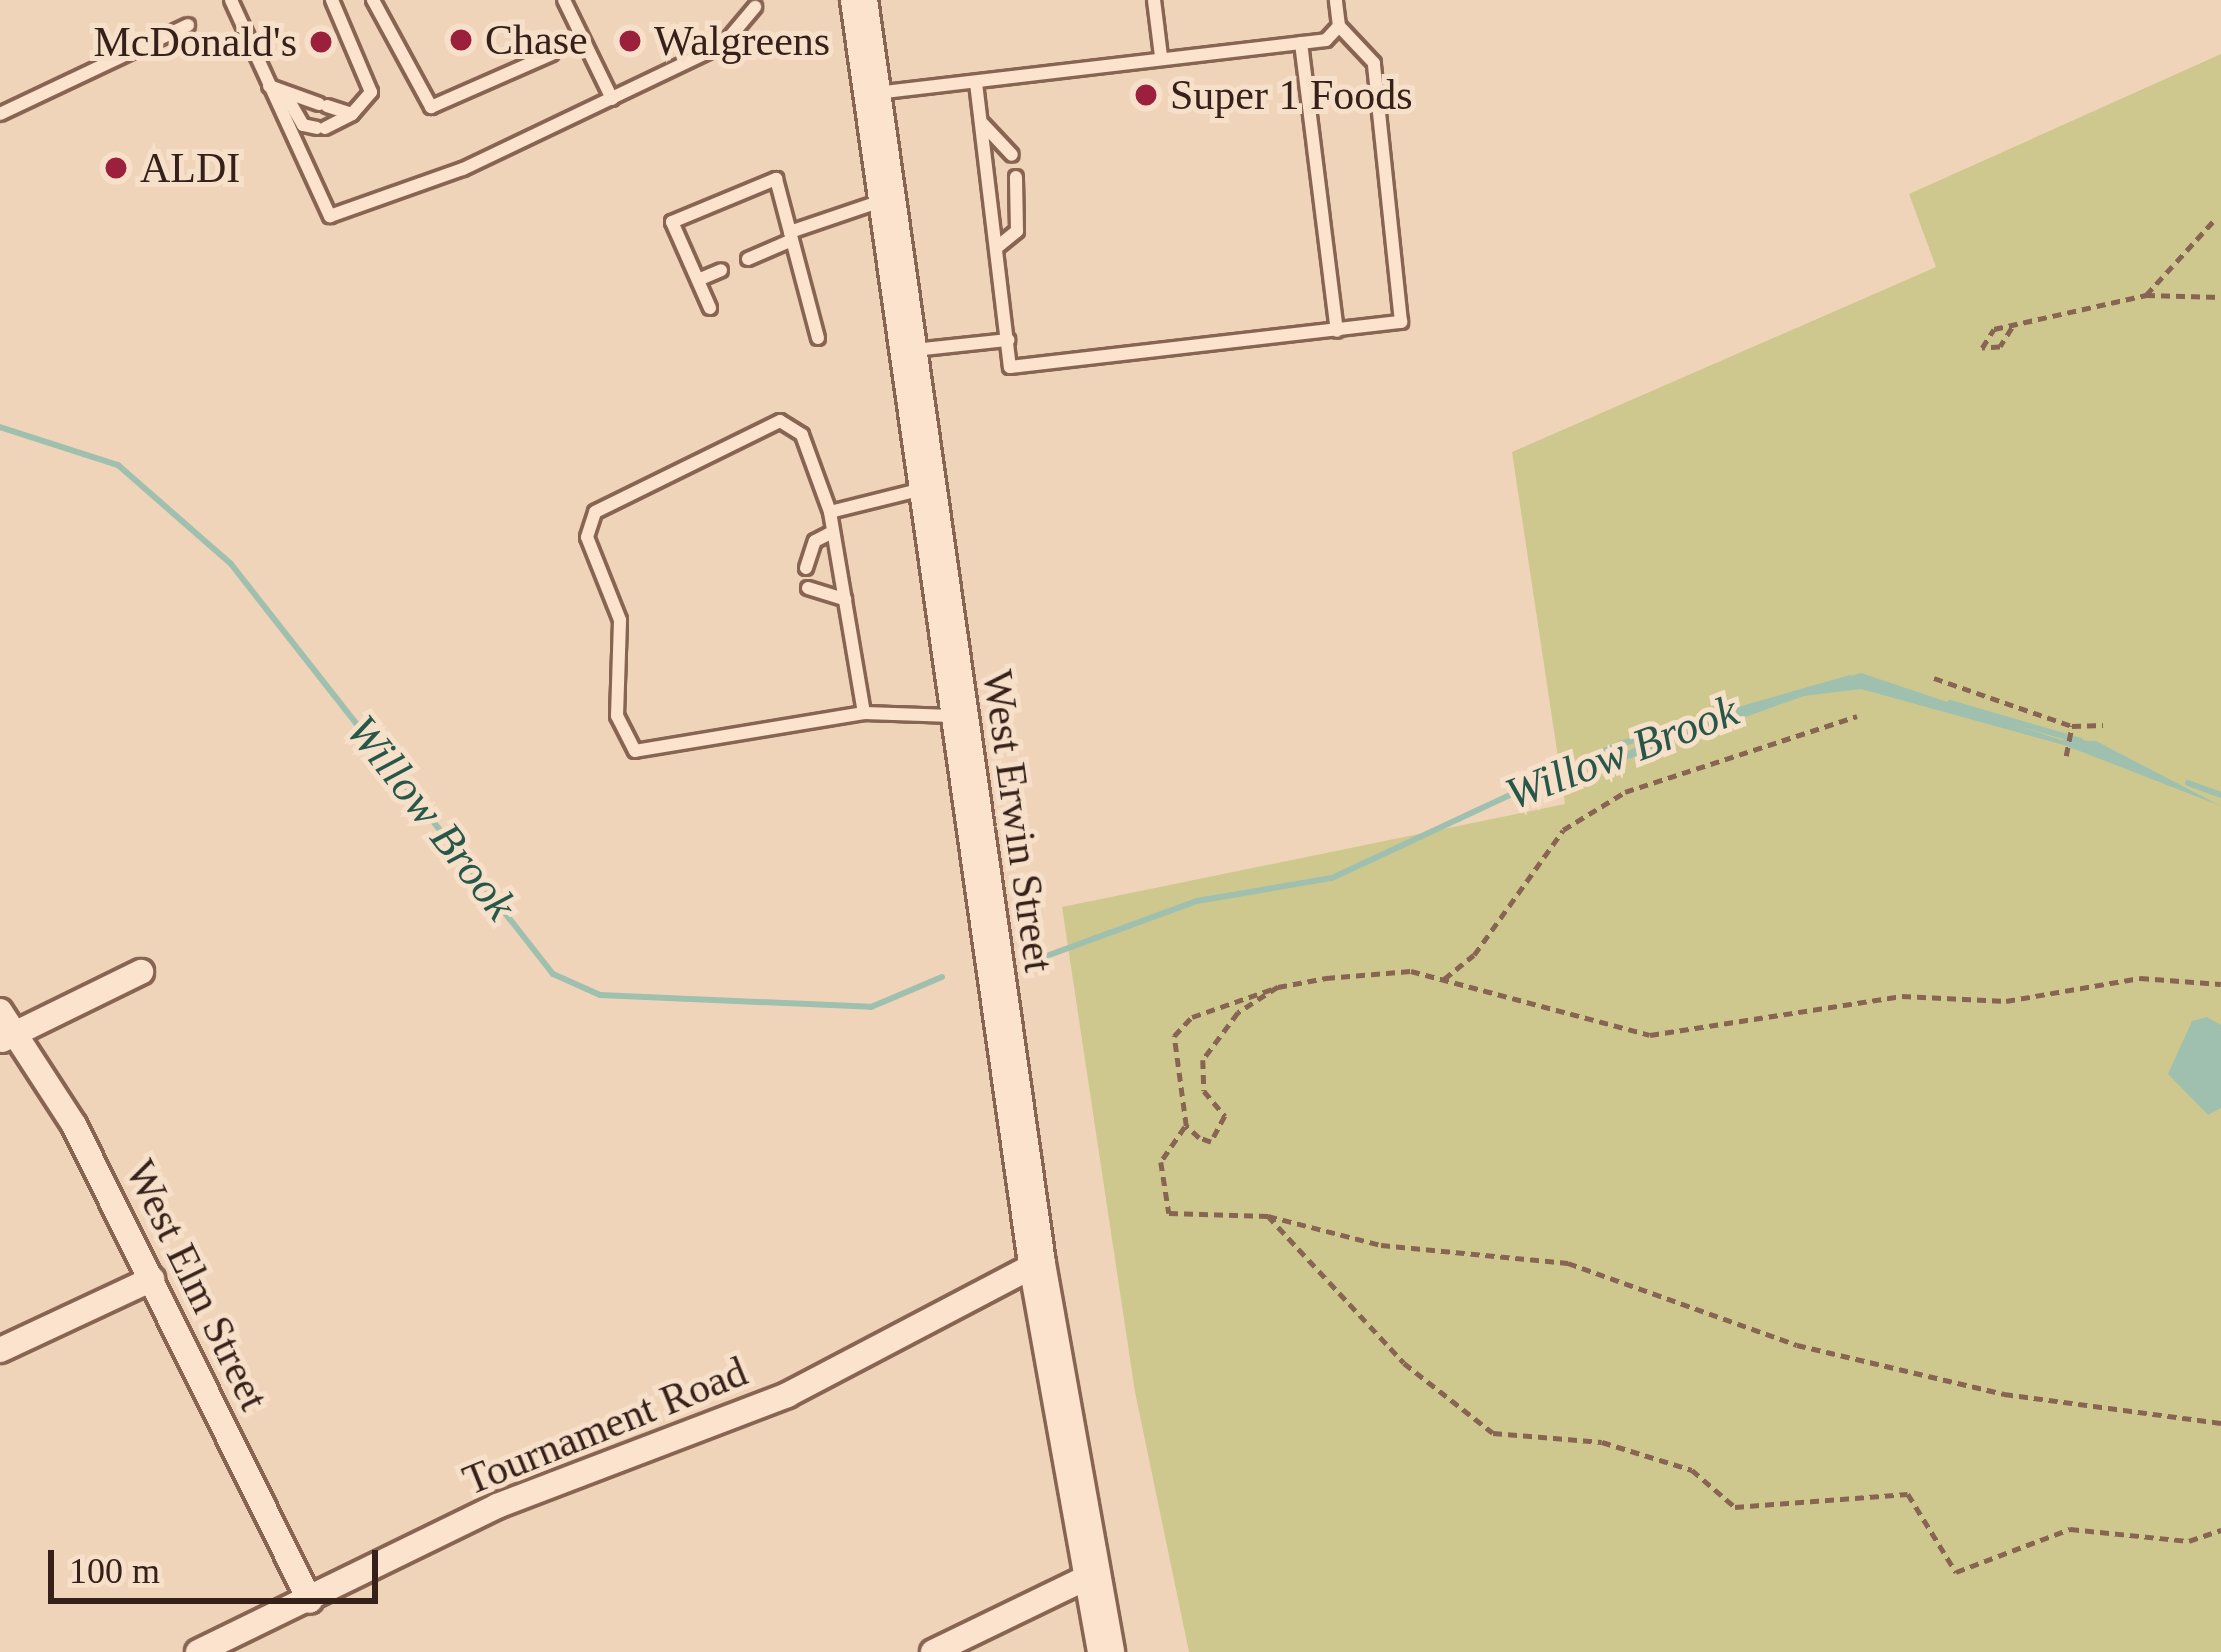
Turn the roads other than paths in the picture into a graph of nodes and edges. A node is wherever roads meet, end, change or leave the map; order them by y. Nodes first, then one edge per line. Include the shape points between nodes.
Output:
1 (231, 0) edge
2 (332, 0) edge
3 (373, 0) edge
4 (564, 0) edge
5 (769, 0) edge
6 (859, 0) edge
7 (1154, 0) edge
8 (1336, 0) edge
9 (753, 4) edge
10 (188, 26) dead end
11 (1339, 26) junction
12 (1301, 43) junction
13 (552, 54) dead end
14 (1161, 56) junction
15 (976, 83) junction
16 (269, 86) junction
17 (284, 91) junction
18 (869, 94) junction
19 (611, 99) junction
20 (0, 114) edge
21 (352, 114) junction
22 (983, 124) junction
23 (1012, 155) dead end
24 (1016, 177) dead end
25 (885, 200) junction
26 (791, 236) junction
27 (996, 248) junction
28 (748, 259) dead end
29 (722, 270) dead end
30 (698, 280) junction
31 (710, 308) dead end
32 (1337, 331) junction
33 (818, 338) dead end
34 (1008, 340) junction
35 (904, 352) junction
36 (924, 489) junction
37 (830, 512) junction
38 (833, 532) junction
39 (806, 568) dead end
40 (808, 588) dead end
41 (845, 599) junction
42 (864, 713) junction
43 (957, 716) junction
44 (141, 972) dead end
45 (0, 1011) edge
46 (8, 1037) edge
47 (1036, 1264) junction
48 (152, 1279) junction
49 (0, 1350) edge
50 (1090, 1576) junction
51 (310, 1601) junction
52 (198, 1652) edge
53 (933, 1652) edge
54 (1106, 1652) edge

1 - 16 lane
2 - 21 lane via 371,92
3 - 13 lane via 431,107
4 - 19 lane
5 - 9 lane
6 - 18 main road, West Erwin Street
7 - 14 lane
8 - 11 lane
9 - 19 lane via 723,46
10 - 20 lane
11 - 12 lane
11 - 32 lane via 1374,62 1400,322
12 - 14 lane
12 - 32 lane
14 - 15 lane
15 - 18 lane
15 - 22 lane
16 - 17 lane
16 - 19 lane via 330,216
17 - 21 lane
17 - 21 lane via 303,125 321,128
18 - 25 main road, West Erwin Street
22 - 23 lane
22 - 27 lane
24 - 27 lane via 1017,231
25 - 26 lane
25 - 35 main road, West Erwin Street
26 - 28 lane
26 - 30 lane via 776,179 672,222
26 - 33 lane
27 - 34 lane
29 - 30 lane
30 - 31 lane
32 - 34 lane via 1010,368
34 - 35 lane
35 - 36 main road, West Erwin Street
36 - 37 lane
36 - 43 main road, West Erwin Street
37 - 38 lane
37 - 42 lane via 802,435 780,421 595,512 587,537 620,620 616,716 635,751 649,753
38 - 39 lane via 815,541
38 - 41 lane
40 - 41 lane
41 - 42 lane
42 - 43 lane
43 - 47 main road, West Erwin Street
44 - 46 street
45 - 46 street, West Elm Street
46 - 48 street, West Elm Street
47 - 50 main road, West Erwin Street
47 - 51 street, Tournament Road via 766,1405 497,1506
48 - 49 street
48 - 51 street, West Elm Street
50 - 53 street
50 - 54 main road, West Erwin Street
51 - 52 street, Tournament Road

